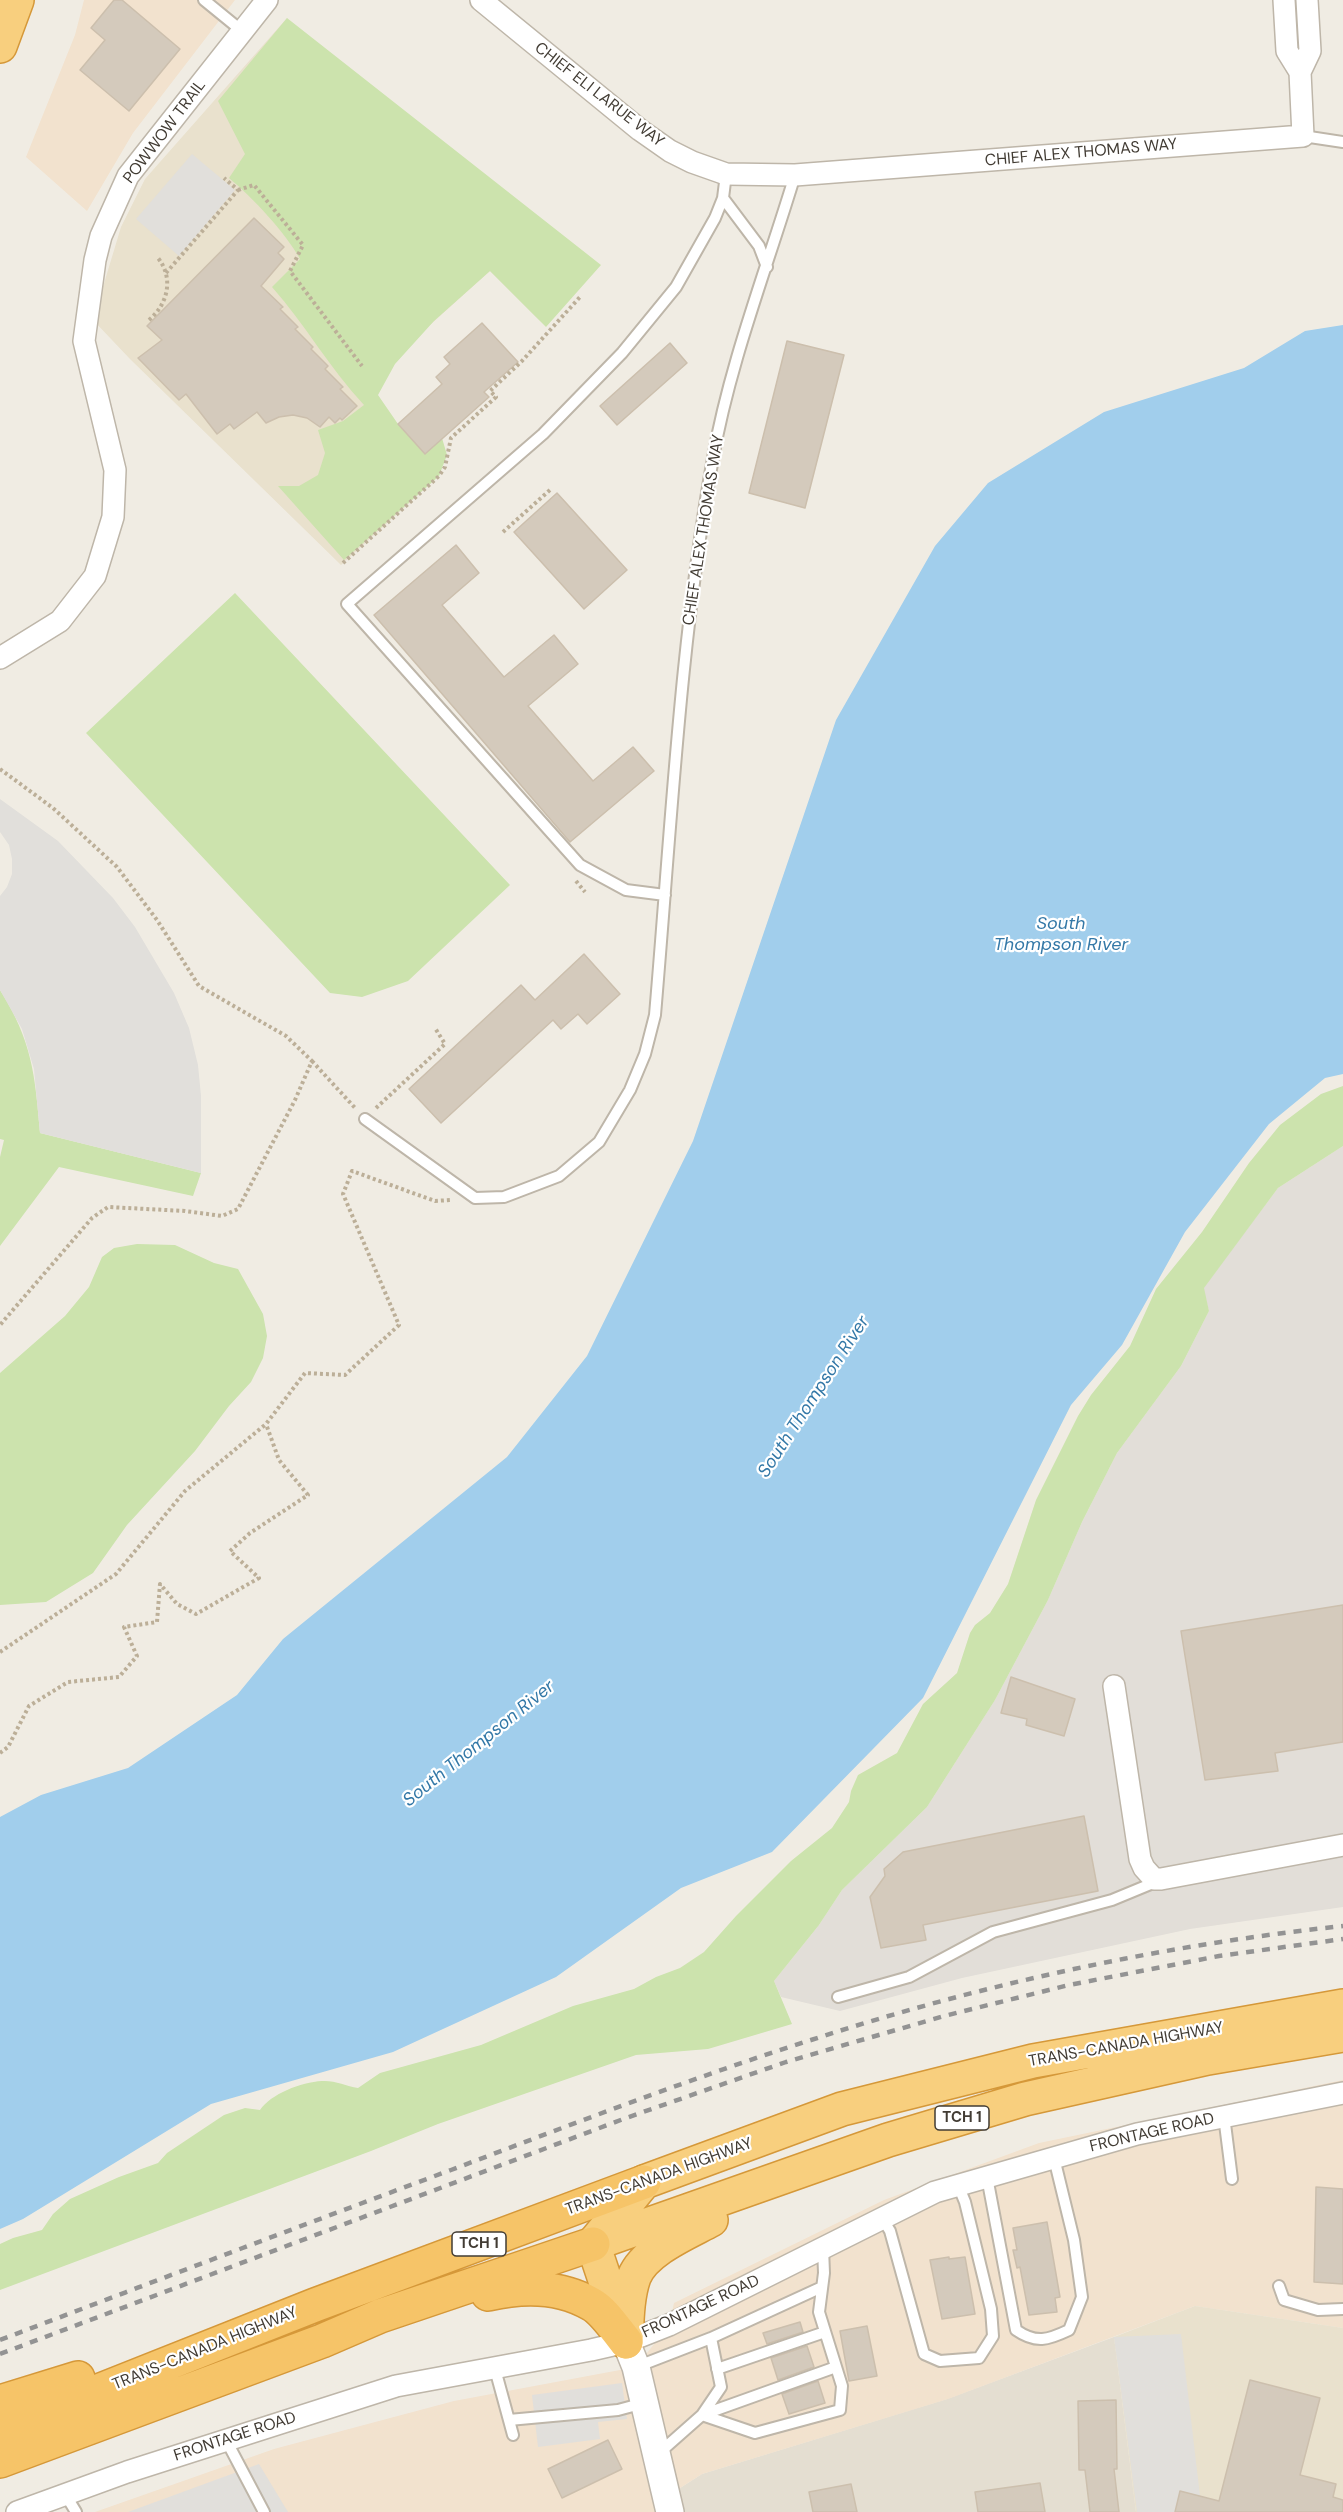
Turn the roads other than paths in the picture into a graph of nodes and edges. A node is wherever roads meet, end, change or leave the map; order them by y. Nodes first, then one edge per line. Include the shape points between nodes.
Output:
1 (17, 0) edge
2 (204, 0) edge
3 (267, 0) edge
4 (481, 0) edge
5 (1284, 0) edge
6 (1307, 0) edge
7 (242, 32) junction
8 (0, 46) edge
9 (1300, 72) junction
10 (1303, 136) junction
11 (1343, 142) edge
12 (726, 174) junction
13 (795, 176) junction
14 (723, 198) junction
15 (767, 267) junction
16 (0, 658) edge
17 (665, 895) junction
18 (365, 1119) road end
19 (1114, 1686) dead end
20 (1343, 1845) edge
21 (1161, 1880) junction
22 (838, 1997) dead end
23 (1343, 2006) edge
24 (1343, 2035) edge
25 (1343, 2093) edge
26 (1224, 2116) junction
27 (888, 2140) junction
28 (1054, 2158) junction
29 (987, 2177) junction
30 (1232, 2179) dead end
31 (644, 2182) junction
32 (958, 2185) junction
33 (882, 2218) junction
34 (593, 2244) junction
35 (823, 2248) junction
36 (1279, 2286) dead end
37 (822, 2287) junction
38 (315, 2305) junction
39 (1343, 2309) edge
40 (380, 2316) junction
41 (825, 2332) junction
42 (711, 2337) junction
43 (631, 2354) junction
44 (836, 2367) junction
45 (495, 2369) junction
46 (717, 2369) junction
47 (0, 2402) edge
48 (645, 2403) junction
49 (702, 2415) junction
50 (508, 2420) junction
51 (0, 2430) edge
52 (513, 2435) dead end
53 (226, 2440) junction
54 (657, 2455) junction
55 (0, 2461) edge
56 (71, 2503) edge
57 (17, 2512) edge
58 (264, 2512) edge
59 (670, 2512) edge

1 - 8 highway
2 - 7 lane
3 - 7 street, POWWOW TRAIL
4 - 12 street, CHIEF ELI LARUE WAY via 640,130 677,154
5 - 9 street via 1287,51
6 - 9 street via 1310,51
7 - 16 street, POWWOW TRAIL via 128,176 101,236 84,341 115,470 113,517 95,576 60,621
9 - 10 street
10 - 11 lane
10 - 13 street, CHIEF ALEX THOMAS WAY
12 - 13 street, CHIEF ALEX THOMAS WAY
12 - 14 lane
13 - 15 lane, CHIEF ALEX THOMAS WAY
14 - 15 lane via 759,246
14 - 17 lane via 676,287 622,353 543,434 347,604 580,866 626,890
15 - 17 lane, CHIEF ALEX THOMAS WAY via 739,354 713,456 691,597
17 - 18 lane, CHIEF ALEX THOMAS WAY via 655,1016 645,1054 630,1090 599,1142 559,1176 504,1197 475,1198
19 - 21 street via 1140,1859 1150,1876
20 - 21 street
21 - 22 lane via 1112,1900 993,1932 909,1977
23 - 31 highway, TRANS-CANADA HIGHWAY / TCH 1 via 1033,2061 842,2109
24 - 27 highway, TRANS-CANADA HIGHWAY / TCH 1 via 1208,2058 1025,2099
25 - 26 street, FRONTAGE ROAD
26 - 28 street, FRONTAGE ROAD via 1137,2134
26 - 30 lane
27 - 34 highway, TRANS-CANADA HIGHWAY / TCH 1
27 - 43 highway via 748,2201 677,2238 645,2260 630,2295
28 - 29 street, FRONTAGE ROAD
28 - 29 lane via 1074,2240 1082,2297 1069,2330 1051,2339 1029,2339 1016,2330
29 - 32 street, FRONTAGE ROAD
31 - 34 highway
31 - 38 highway, TRANS-CANADA HIGHWAY / TCH 1
32 - 33 street, FRONTAGE ROAD
32 - 33 lane via 991,2309 993,2336 979,2358 940,2361 924,2354 890,2231
33 - 35 street, FRONTAGE ROAD
34 - 40 highway, TRANS-CANADA HIGHWAY / TCH 1
34 - 43 highway
35 - 37 lane
35 - 43 street, FRONTAGE ROAD via 669,2325
36 - 39 lane via 1284,2300 1317,2310
37 - 41 lane via 819,2312
37 - 42 lane
38 - 47 highway
38 - 51 highway, TRANS-CANADA HIGHWAY / TCH 1
40 - 43 highway via 500,2291 550,2289 593,2304
40 - 55 highway, TRANS-CANADA HIGHWAY / TCH 1
41 - 44 lane
41 - 46 lane
42 - 43 lane
42 - 46 lane
43 - 45 street, FRONTAGE ROAD
43 - 48 street
44 - 49 lane
44 - 49 lane via 842,2386 840,2410 755,2433
45 - 50 lane
45 - 53 street, FRONTAGE ROAD via 396,2386
46 - 49 lane via 721,2387
48 - 50 lane via 618,2410
48 - 54 street
49 - 54 lane
50 - 52 lane
53 - 56 street, FRONTAGE ROAD
53 - 58 lane
54 - 59 street
56 - 57 street, FRONTAGE ROAD

